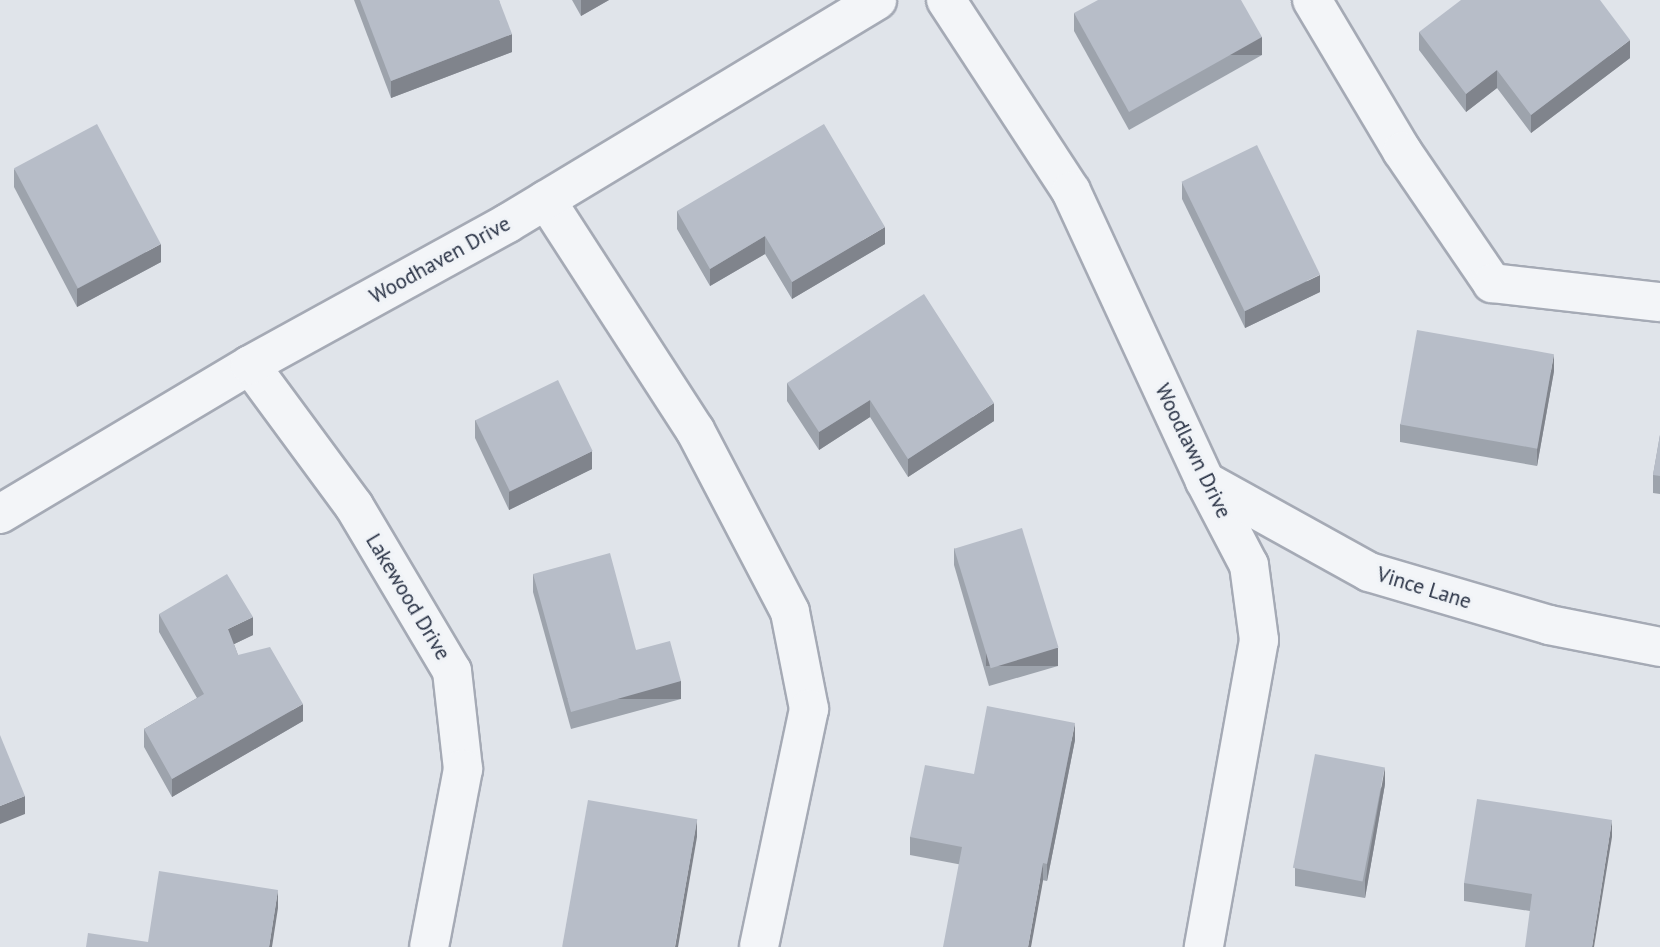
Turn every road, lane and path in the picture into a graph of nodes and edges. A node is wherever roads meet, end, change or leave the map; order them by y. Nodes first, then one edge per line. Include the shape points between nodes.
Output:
1 (877, 0) edge
2 (946, 0) edge
3 (1312, 0) edge
4 (546, 200) junction
5 (1660, 302) edge
6 (250, 365) junction
7 (1205, 481) junction
8 (0, 514) edge
9 (1660, 647) edge
10 (429, 947) edge
11 (759, 947) edge
12 (1204, 947) edge

1 - 4 street, Woodhaven Drive
2 - 7 street, Woodlawn Drive via 1071,191
3 - 5 street via 1402,151 1492,283
4 - 6 street, Woodhaven Drive
4 - 11 street via 695,430 790,612 809,709
6 - 8 street, Woodhaven Drive
6 - 10 street, Lakewood Drive via 354,506 452,671 463,769
7 - 9 street, Vince Lane via 1369,572 1549,625
7 - 12 street, Woodlawn Drive via 1249,565 1259,640

